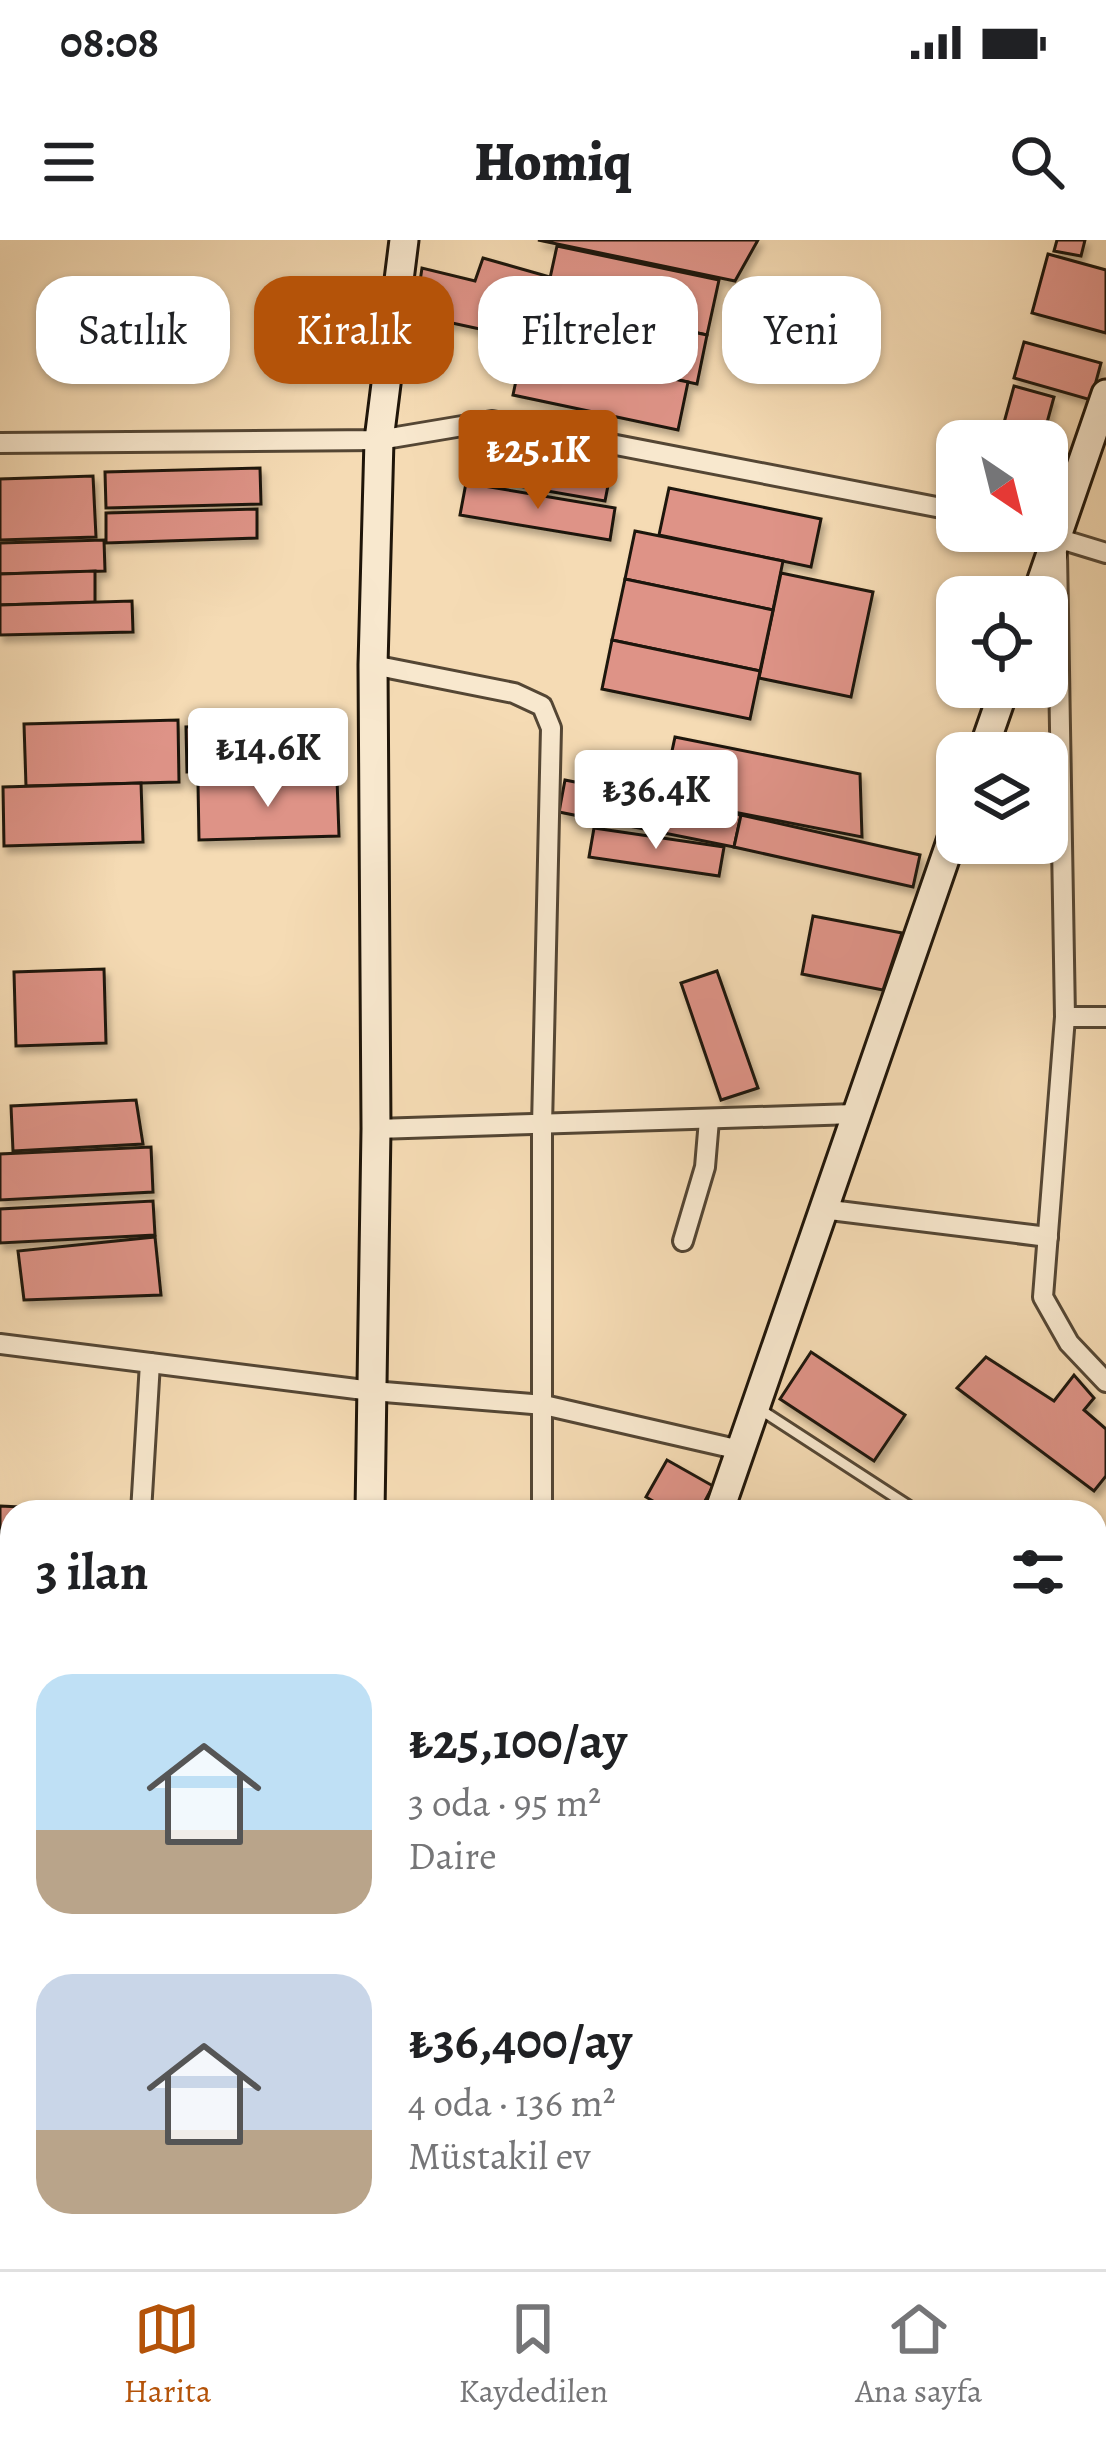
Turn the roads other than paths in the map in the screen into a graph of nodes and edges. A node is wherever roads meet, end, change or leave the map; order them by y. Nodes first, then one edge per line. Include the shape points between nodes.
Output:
1 (404, 240) edge
2 (1106, 394) edge
3 (379, 440) junction
4 (0, 443) edge
5 (1068, 481) edge
6 (936, 507) edge
7 (1068, 541) edge
8 (1046, 552) edge
9 (1106, 553) edge
10 (374, 665) junction
11 (943, 864) edge
12 (1065, 1017) junction
13 (1106, 1017) edge
14 (855, 1114) junction
15 (709, 1120) junction
16 (542, 1126) junction
17 (376, 1129) junction
18 (822, 1209) junction
19 (1048, 1237) junction
20 (683, 1240) dead end
21 (0, 1344) edge
22 (150, 1363) junction
23 (1106, 1382) edge
24 (372, 1391) junction
25 (544, 1405) junction
26 (755, 1406) junction
27 (740, 1450) junction
28 (142, 1500) edge
29 (370, 1500) edge
30 (542, 1500) edge
31 (723, 1500) edge
32 (900, 1500) edge

1 - 3 street
2 - 5 street
3 - 4 street
3 - 6 street via 492,421
3 - 10 street
7 - 9 street
8 - 12 street
10 - 16 street via 514,693 542,706 551,728
10 - 17 street
11 - 14 street
12 - 13 street
12 - 19 street
14 - 15 street
14 - 18 street
15 - 16 street
15 - 20 street via 705,1167
16 - 17 street
16 - 25 street
17 - 24 street
18 - 19 street
18 - 26 street
19 - 23 street via 1043,1297 1069,1343
21 - 22 street
22 - 24 street
22 - 28 street
24 - 25 street
24 - 29 street
25 - 27 street
25 - 30 street
26 - 27 street
26 - 32 lane
27 - 31 street

